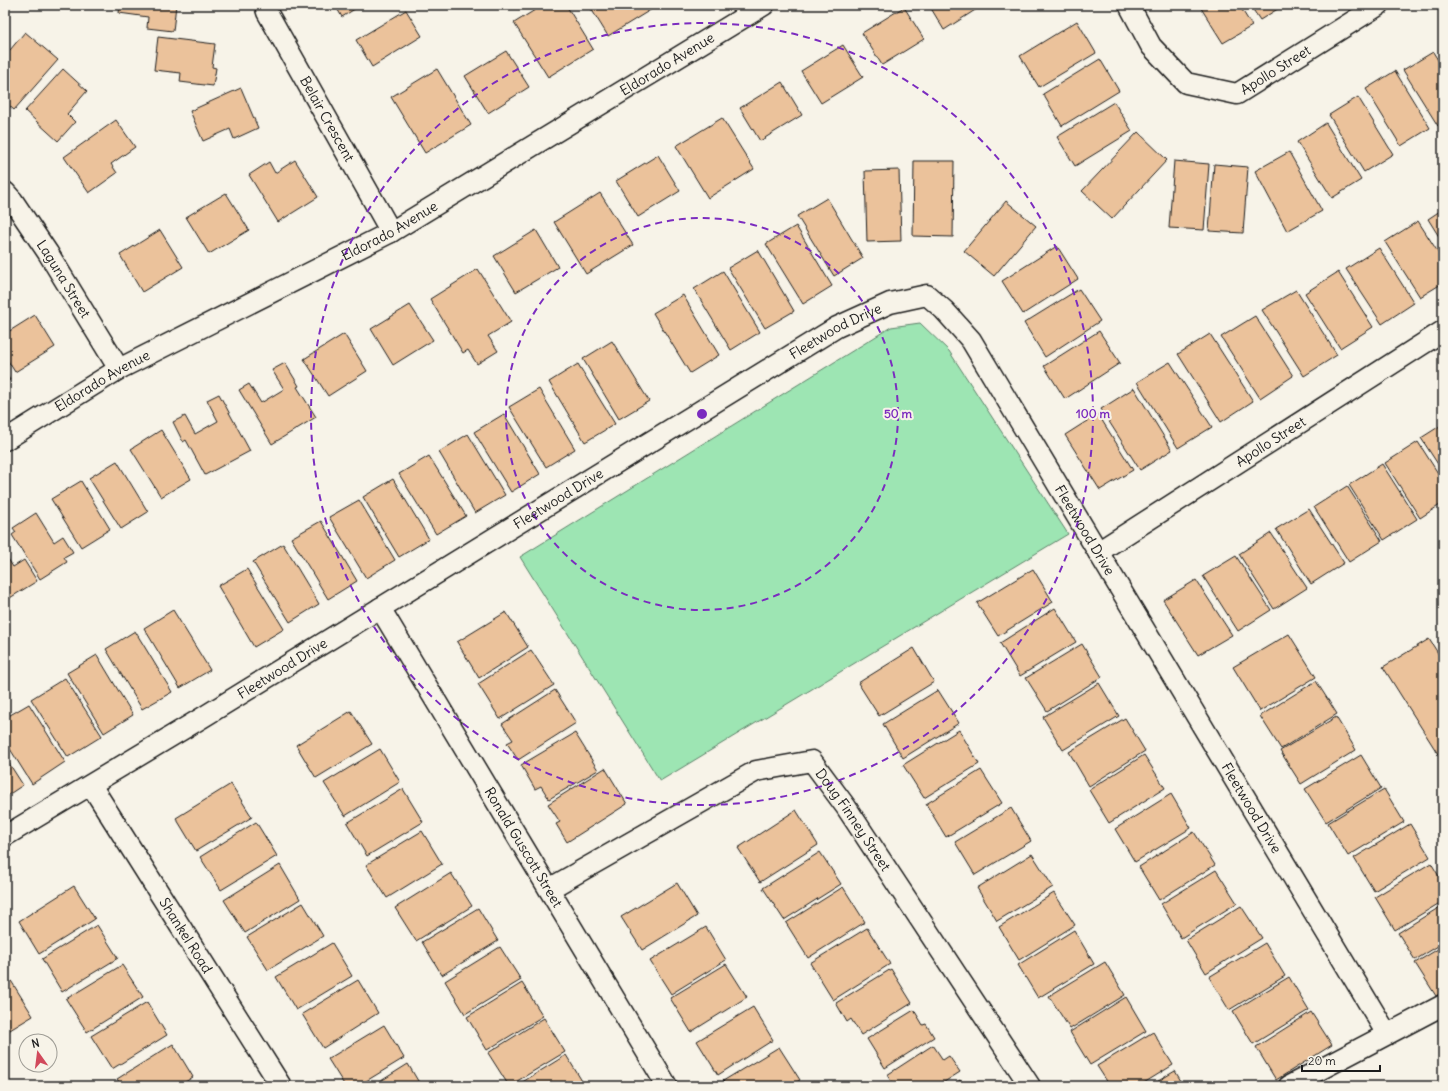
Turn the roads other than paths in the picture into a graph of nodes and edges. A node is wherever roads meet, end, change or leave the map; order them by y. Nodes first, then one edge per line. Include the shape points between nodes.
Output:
1 (265, 5) edge
2 (764, 5) edge
3 (1129, 5) edge
4 (1379, 5) edge
5 (5, 192) edge
6 (391, 232) junction
7 (1443, 331) edge
8 (119, 368) junction
9 (5, 440) edge
10 (1098, 552) junction
11 (380, 608) junction
12 (91, 784) junction
13 (5, 836) edge
14 (549, 889) junction
15 (1443, 1005) edge
16 (1387, 1034) junction
17 (280, 1086) edge
18 (668, 1086) edge
19 (1030, 1086) edge
20 (1289, 1086) edge

1 - 6 street, Belair Crescent
2 - 6 street, Eldorado Avenue
3 - 4 street, Apollo Street via 1152,46 1186,83 1237,94
5 - 8 street, Laguna Street via 48,253
6 - 8 street, Eldorado Avenue
7 - 10 street, Apollo Street
8 - 9 street, Eldorado Avenue
10 - 11 street, Fleetwood Drive via 971,340 927,295 890,303 837,326
10 - 16 street, Fleetwood Drive
11 - 12 street, Fleetwood Drive
11 - 14 street, Ronald Guscott Street
12 - 13 street, Fleetwood Drive
12 - 17 street, Shankel Road
14 - 18 street, Ronald Guscott Street
14 - 19 street, Doug Finney Street via 756,771 812,761 846,807
15 - 16 street
16 - 20 street

